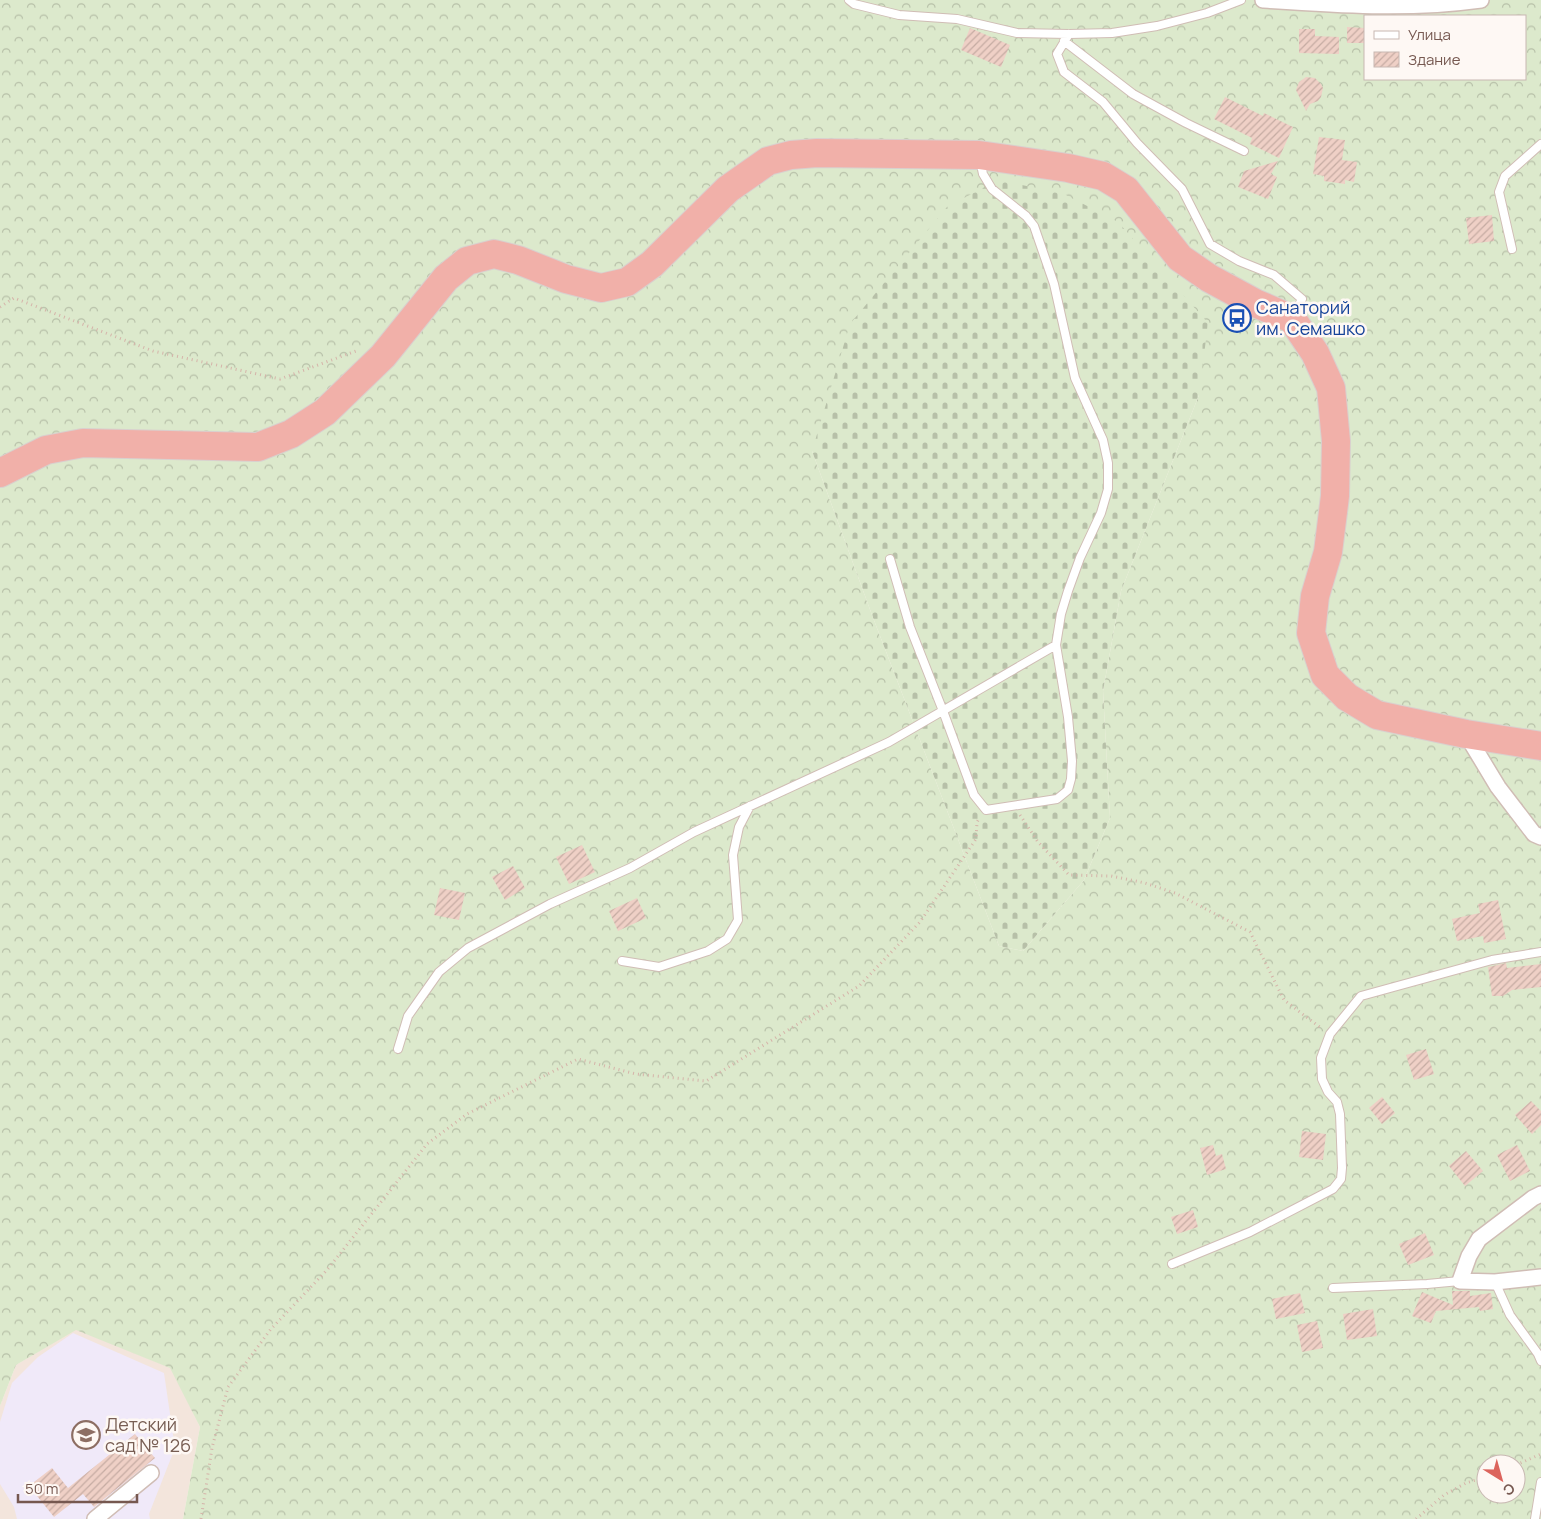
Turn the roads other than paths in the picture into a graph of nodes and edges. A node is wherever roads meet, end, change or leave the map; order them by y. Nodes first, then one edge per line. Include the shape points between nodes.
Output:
1 (849, 0) edge
2 (1241, 0) edge
3 (1263, 0) edge
4 (1481, 0) edge
5 (1066, 38) junction
6 (1541, 144) edge
7 (1244, 151) dead end
8 (979, 155) junction
9 (1512, 249) dead end
10 (1292, 319) junction
11 (0, 473) edge
12 (890, 559) dead end
13 (1056, 645) junction
14 (943, 711) junction
15 (1466, 734) junction
16 (1541, 746) edge
17 (750, 806) junction
18 (1541, 836) edge
19 (1541, 952) edge
20 (622, 961) dead end
21 (398, 1048) dead end
22 (1541, 1194) edge
23 (1172, 1264) dead end
24 (1541, 1277) edge
25 (1460, 1281) junction
26 (1495, 1282) junction
27 (1333, 1288) dead end
28 (1541, 1362) edge
29 (151, 1473) dead end
30 (1541, 1482) edge
31 (95, 1519) edge
32 (1535, 1519) edge

1 - 5 lane via 900,15 957,19 1017,33
2 - 5 lane via 1157,26
3 - 4 street via 1354,6 1445,5
5 - 7 lane via 1133,94
5 - 10 lane via 1057,54 1064,72 1103,102 1182,189 1210,244 1239,261 1274,275 1302,299
6 - 9 lane via 1506,176 1499,192
8 - 10 highway via 1103,176 1126,190 1180,258 1209,278
8 - 11 highway via 817,153 768,161 728,189 652,264 627,282 601,288 566,280 518,260 494,254 467,261 446,278 376,363 325,412 292,434 258,448 83,443 46,450
8 - 13 lane via 983,174 992,189 1034,226 1054,284 1075,378 1103,440 1108,463 1108,489 1060,614
10 - 15 highway via 1315,353 1331,388 1336,441 1335,496 1328,552 1315,596 1311,633 1326,675 1347,697 1377,715
12 - 14 lane via 910,627
13 - 14 lane
13 - 14 lane via 1072,761 1068,790 1057,798 986,810 974,795
14 - 17 lane via 889,742
15 - 16 highway
15 - 18 street via 1498,787 1534,834
17 - 20 lane via 739,827 733,855 738,920 727,939 708,951 659,967
17 - 21 lane via 468,948 439,972 408,1016
19 - 23 lane via 1492,960 1361,996 1330,1034 1321,1058 1322,1079 1337,1102 1340,1114 1342,1168 1333,1189 1250,1232
22 - 25 street via 1479,1238
24 - 26 street
25 - 26 street
25 - 27 lane
26 - 28 lane via 1510,1315
29 - 31 street
30 - 32 lane

